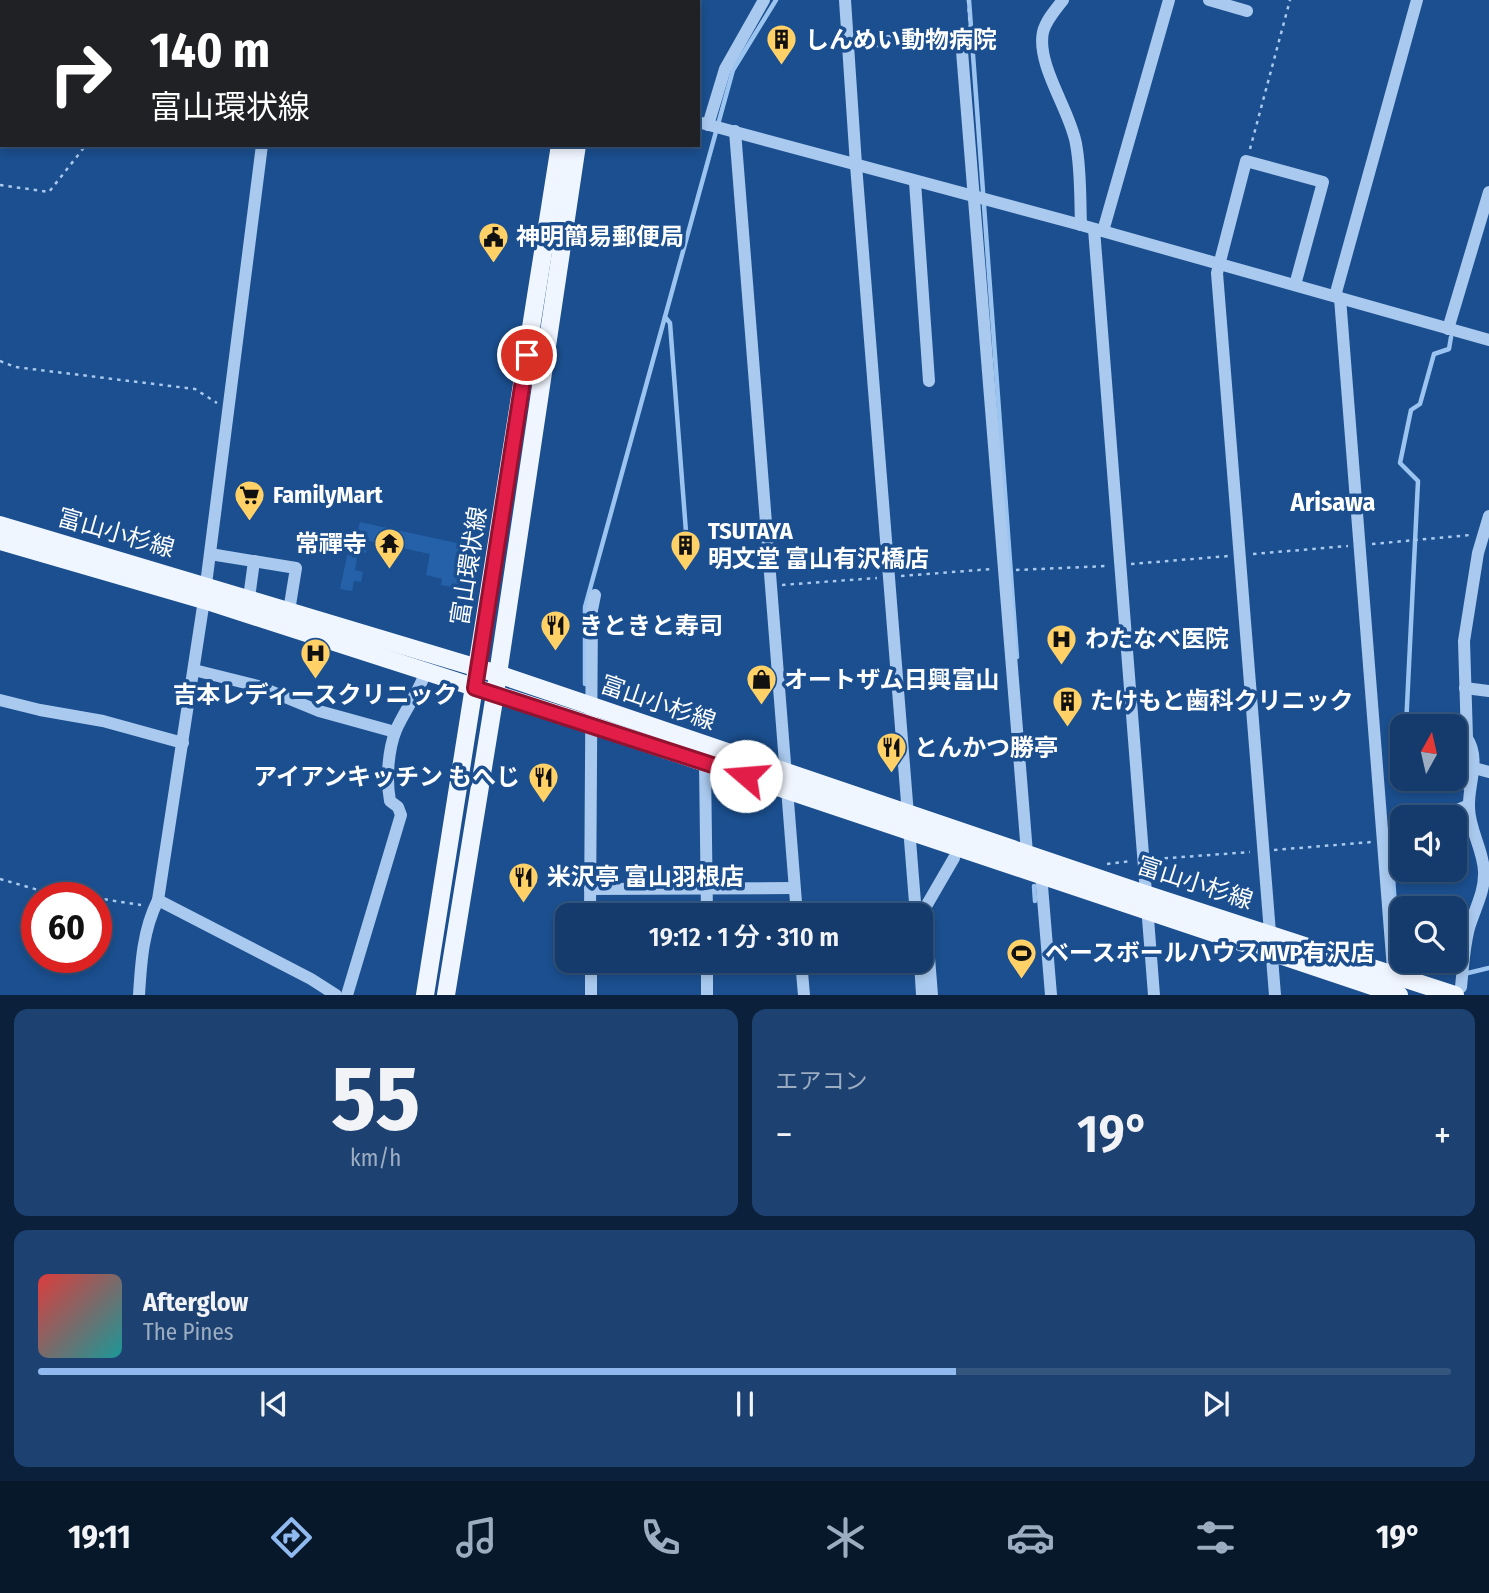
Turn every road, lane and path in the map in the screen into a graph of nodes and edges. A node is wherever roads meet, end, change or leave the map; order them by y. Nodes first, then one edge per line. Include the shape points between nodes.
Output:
1 (764, 0) edge
2 (845, 0) edge
3 (1063, 0) edge
4 (1169, 0) edge
5 (1209, 0) edge
6 (1290, 0) edge
7 (1417, 0) edge
8 (1247, 11) dead end
9 (848, 42) junction
10 (703, 124) edge
11 (735, 131) junction
12 (84, 147) edge
13 (262, 147) edge
14 (560, 147) edge
15 (577, 147) edge
16 (1247, 161) junction
17 (856, 165) junction
18 (915, 181) junction
19 (0, 185) edge
20 (974, 196) junction
21 (1488, 198) edge
22 (1092, 228) junction
23 (1220, 264) junction
24 (1295, 285) junction
25 (1337, 297) junction
26 (1448, 329) junction
27 (1489, 340) edge
28 (0, 360) edge
29 (929, 381) dead end
30 (227, 410) junction
31 (1489, 516) edge
32 (0, 525) edge
33 (0, 541) edge
34 (210, 554) junction
35 (254, 561) junction
36 (205, 592) junction
37 (595, 595) dead end
38 (249, 598) junction
39 (289, 611) junction
40 (478, 668) junction
41 (194, 670) junction
42 (426, 671) junction
43 (498, 674) junction
44 (475, 688) junction
45 (1465, 688) junction
46 (1489, 691) edge
47 (495, 694) junction
48 (0, 700) edge
49 (591, 706) junction
50 (592, 725) junction
51 (395, 732) junction
52 (183, 743) junction
53 (705, 763) junction
54 (1474, 768) junction
55 (1489, 772) edge
56 (786, 780) junction
57 (1469, 805) joint
58 (908, 813) junction
59 (910, 832) junction
60 (1390, 838) edge
61 (1382, 842) junction
62 (1265, 851) junction
63 (1027, 853) junction
64 (954, 858) dead end
65 (1142, 860) junction
66 (1486, 860) edge
67 (1104, 864) dead end
68 (1041, 874) junction
69 (0, 879) edge
70 (21, 885) edge
71 (706, 888) junction
72 (794, 888) junction
73 (590, 889) junction
74 (112, 900) edge
75 (590, 903) edge
76 (707, 903) edge
77 (796, 903) edge
78 (915, 903) edge
79 (928, 903) edge
80 (1146, 903) junction
81 (156, 904) junction
82 (1271, 933) junction
83 (1272, 952) junction
84 (591, 973) edge
85 (707, 973) edge
86 (802, 973) edge
87 (921, 973) edge
88 (929, 973) edge
89 (1393, 974) junction
90 (1458, 991) edge
91 (1396, 994) edge
92 (139, 995) edge
93 (336, 995) edge
94 (347, 995) edge
95 (425, 995) edge
96 (446, 995) edge
97 (591, 995) edge
98 (707, 995) edge
99 (804, 995) edge
100 (922, 995) edge
101 (932, 995) edge
102 (1051, 995) edge
103 (1154, 995) edge
104 (1275, 995) edge

1 - 10 street via 725,69
2 - 9 street
3 - 22 street via 1043,33 1044,54 1076,144
4 - 22 street
5 - 8 street
6 - 16 path
7 - 25 street
9 - 17 street
9 - 20 street via 961,39
10 - 11 street
11 - 17 street
11 - 56 street
12 - 19 path via 49,192
13 - 30 street
14 - 40 main road, 富山環状線
15 - 43 main road, 富山環状線
16 - 23 street
16 - 24 street via 1323,182
17 - 18 street
17 - 58 street
18 - 20 street
18 - 29 street
20 - 22 street
20 - 63 street
21 - 26 street
22 - 23 street
22 - 65 street
23 - 24 street
23 - 62 street via 1217,273
24 - 25 street
25 - 26 street
25 - 61 street
26 - 27 street
28 - 30 path via 15,367 195,389
30 - 34 street
31 - 45 street via 1478,553 1464,641
32 - 36 main road, 富山小杉線
33 - 36 main road, 富山小杉線
34 - 35 street
34 - 36 street
35 - 38 street
35 - 39 street via 296,568
36 - 38 main road, 富山小杉線
36 - 41 street
36 - 42 main road, 富山小杉線
37 - 49 street
38 - 39 main road, 富山小杉線
39 - 40 main road, 富山小杉線
40 - 43 main road, 富山小杉線
40 - 44 main road, 富山環状線
41 - 51 street via 258,686 319,711
41 - 52 street
42 - 44 main road, 富山小杉線
42 - 51 street
43 - 47 main road, 富山環状線
43 - 49 main road, 富山小杉線
44 - 47 main road, 富山小杉線
44 - 95 main road, 富山環状線
45 - 46 street
45 - 54 street via 1467,738
47 - 50 main road, 富山小杉線
47 - 96 main road, 富山環状線
48 - 52 street
49 - 50 street
49 - 56 main road, 富山小杉線
50 - 53 main road, 富山小杉線
50 - 73 street
51 - 94 street via 388,793 401,815
52 - 81 street
53 - 56 main road, 富山小杉線
53 - 71 street
54 - 55 street
54 - 57 street
56 - 58 main road, 富山小杉線
56 - 59 main road, 富山小杉線
56 - 72 street
57 - 66 street via 1472,829
58 - 59 street
58 - 63 main road, 富山小杉線
59 - 68 main road, 富山小杉線
59 - 78 street
60 - 61 street
61 - 62 path
61 - 89 street
62 - 65 path
62 - 82 street
63 - 80 main road, 富山小杉線
64 - 79 street
65 - 67 path
65 - 80 street
66 - 90 street via 1482,897 1469,929
68 - 80 main road, 富山小杉線
68 - 102 street
69 - 70 path
71 - 72 street
71 - 73 street
71 - 76 street
72 - 77 street
73 - 75 street
74 - 81 path
80 - 82 main road, 富山小杉線
80 - 83 main road, 富山小杉線
80 - 103 street
81 - 92 street via 141,959
81 - 93 street
82 - 83 street
82 - 89 main road, 富山小杉線
83 - 91 main road, 富山小杉線
83 - 104 street
84 - 97 street
85 - 98 street
86 - 99 street
87 - 100 street
88 - 101 street
89 - 90 main road, 富山小杉線
89 - 91 street

